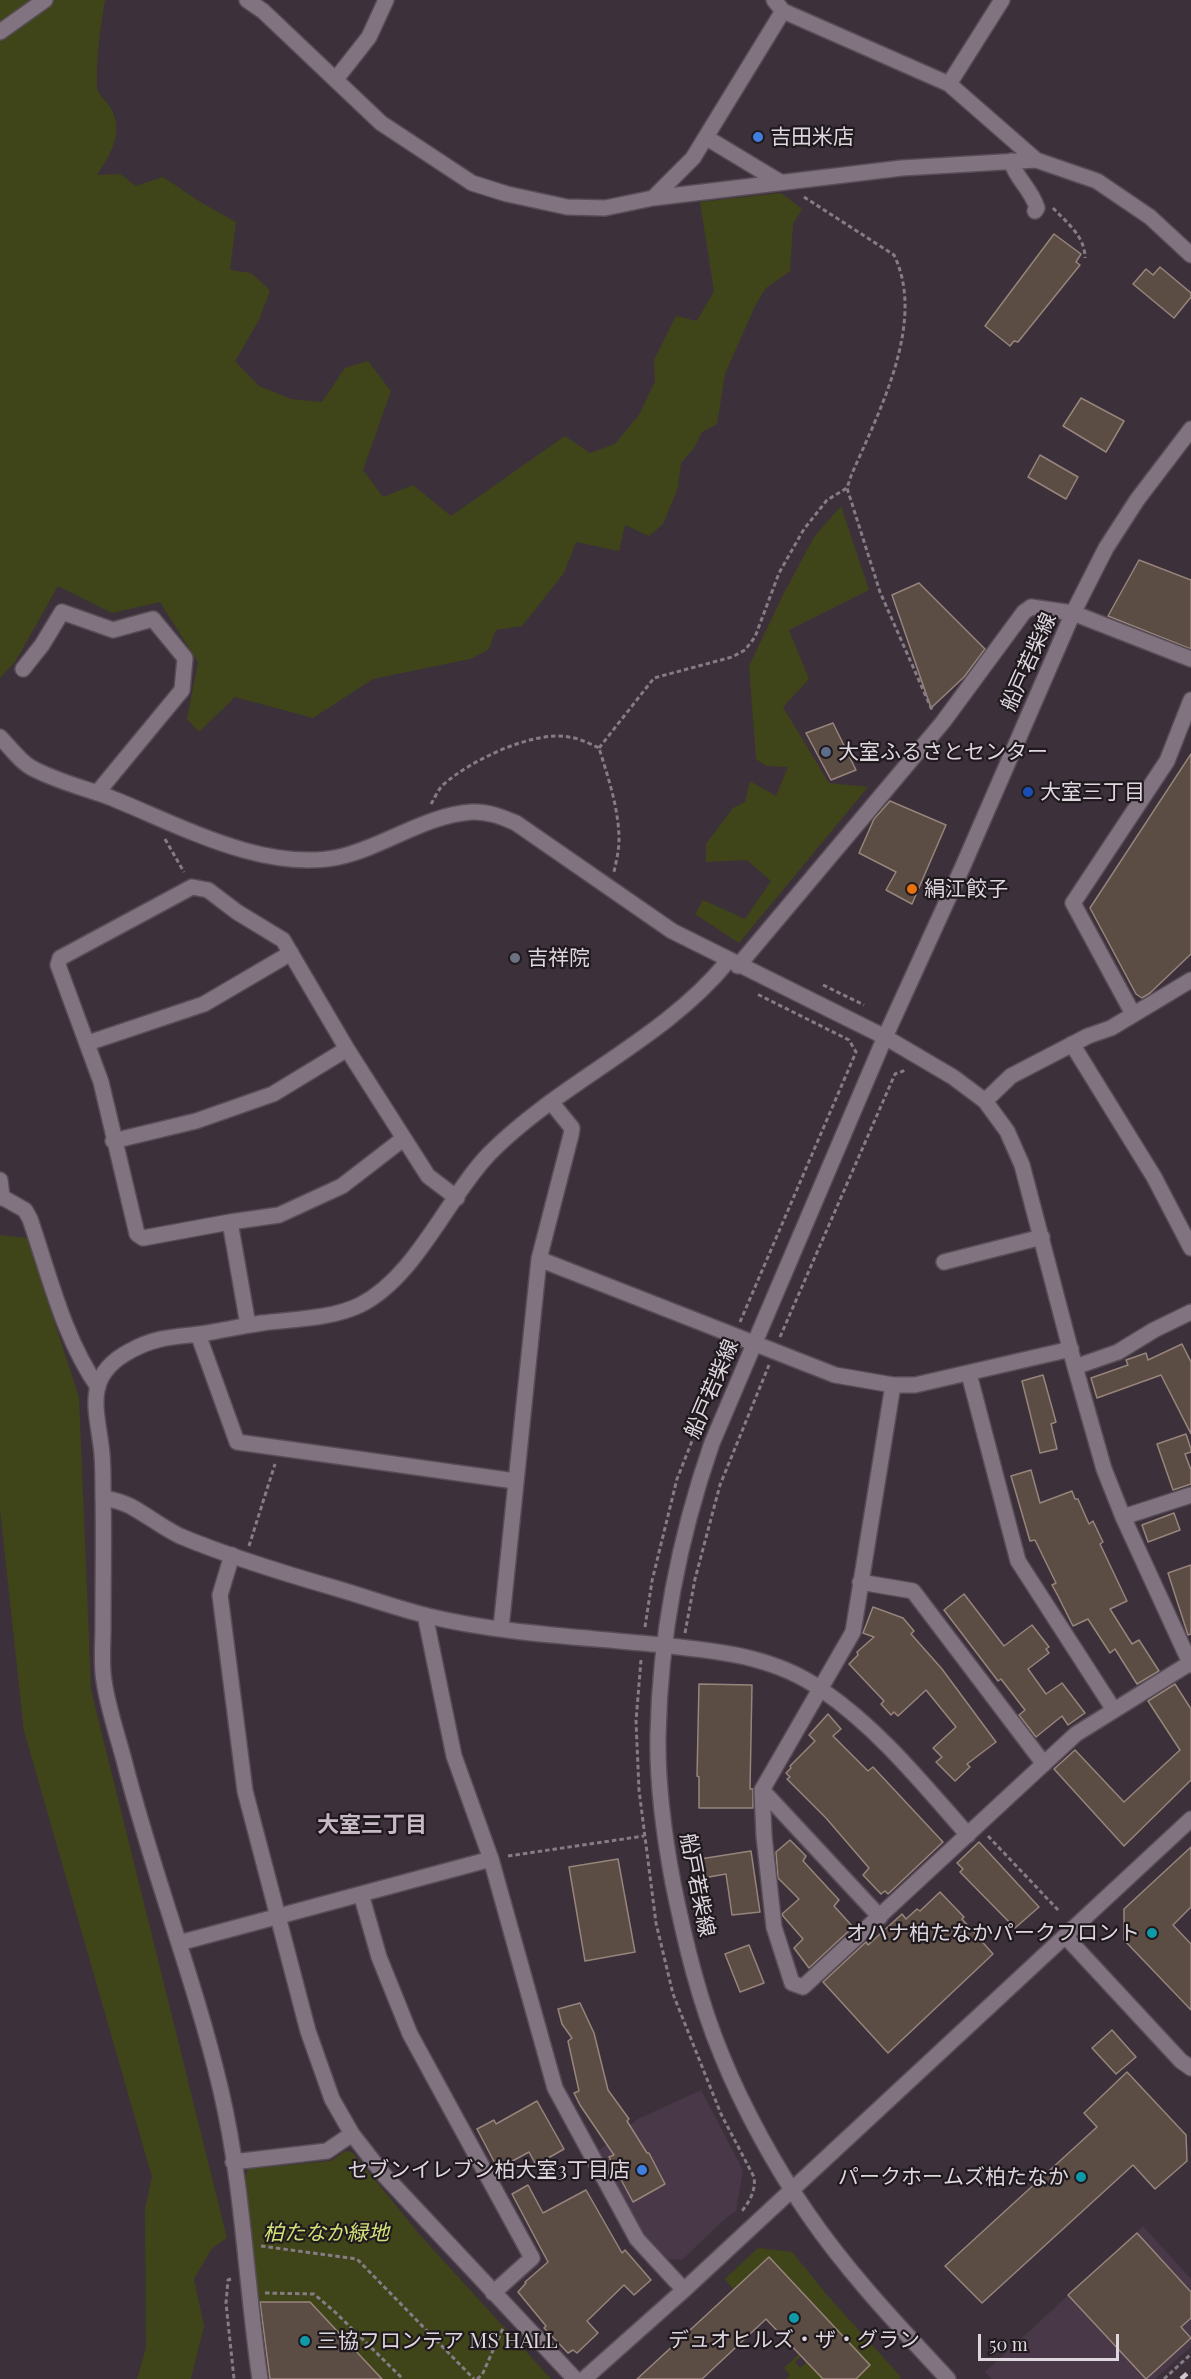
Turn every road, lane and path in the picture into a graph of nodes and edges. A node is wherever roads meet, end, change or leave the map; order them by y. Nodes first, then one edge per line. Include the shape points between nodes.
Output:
1 (45, 0) edge
2 (247, 0) edge
3 (386, 0) edge
4 (1002, 0) edge
5 (778, 6) edge
6 (0, 32) edge
7 (336, 79) junction
8 (949, 84) junction
9 (707, 138) junction
10 (1036, 160) junction
11 (1011, 161) junction
12 (780, 182) junction
13 (653, 198) junction
14 (1041, 207) joint
15 (1191, 255) edge
16 (1085, 258) dead end
17 (1191, 429) edge
18 (847, 488) junction
19 (1074, 613) junction
20 (1191, 658) edge
21 (23, 669) dead end
22 (1191, 700) edge
23 (943, 722) junction
24 (0, 737) edge
25 (599, 748) junction
26 (0, 755) edge
27 (30, 767) junction
28 (93, 791) junction
29 (152, 814) junction
30 (431, 822) junction
31 (192, 887) junction
32 (611, 889) junction
33 (291, 953) junction
34 (733, 963) junction
35 (1190, 983) edge
36 (756, 993) dead end
37 (1133, 1014) junction
38 (885, 1037) junction
39 (88, 1043) junction
40 (1072, 1044) junction
41 (347, 1049) junction
42 (856, 1052) dead end
43 (985, 1101) junction
44 (551, 1102) junction
45 (403, 1139) junction
46 (113, 1141) junction
47 (0, 1180) edge
48 (1, 1197) edge
49 (457, 1197) junction
50 (230, 1222) junction
51 (1042, 1237) junction
52 (1191, 1248) edge
53 (539, 1259) junction
54 (944, 1262) dead end
55 (1191, 1312) edge
56 (248, 1325) junction
57 (198, 1334) junction
58 (754, 1342) junction
59 (1071, 1349) junction
60 (1075, 1367) junction
61 (969, 1374) junction
62 (893, 1385) junction
63 (98, 1387) junction
64 (280, 1448) junction
65 (515, 1481) junction
66 (1191, 1495) edge
67 (103, 1497) junction
68 (1123, 1517) junction
69 (238, 1557) junction
70 (860, 1582) junction
71 (425, 1615) junction
72 (501, 1628) junction
73 (663, 1645) junction
74 (1190, 1664) edge
75 (821, 1689) junction
76 (1114, 1710) junction
77 (1044, 1764) junction
78 (762, 1790) junction
79 (1191, 1819) edge
80 (973, 1831) junction
81 (644, 1836) dead end
82 (491, 1859) junction
83 (362, 1894) junction
84 (1059, 1911) dead end
85 (880, 1917) junction
86 (277, 1918) junction
87 (1066, 1937) junction
88 (180, 1943) junction
89 (1186, 2065) edge
90 (1191, 2080) edge
91 (352, 2134) junction
92 (234, 2162) junction
93 (791, 2189) junction
94 (253, 2245) dead end
95 (247, 2272) junction
96 (684, 2290) junction
97 (249, 2291) junction
98 (493, 2293) junction
99 (510, 2311) junction
100 (1191, 2354) edge
101 (234, 2379) edge
102 (260, 2379) edge
103 (403, 2379) edge
104 (476, 2379) edge
105 (575, 2379) edge
106 (584, 2379) edge
107 (948, 2379) edge
108 (1164, 2379) edge

1 - 6 street
2 - 7 street
3 - 7 street via 369,37
4 - 8 street
5 - 8 street
5 - 9 street
7 - 13 street via 381,123 472,183 567,207 605,208
8 - 10 street
9 - 12 street
9 - 13 street
10 - 11 street
10 - 15 street via 1097,181 1150,217
11 - 12 street
11 - 14 street via 1014,171 1034,195 1037,208
12 - 13 street
12 - 18 path via 894,255 906,295 889,390
14 - 16 path via 1073,228 1083,244
17 - 19 street, 船戸若柴線 via 1106,548
18 - 23 path via 880,592 931,708
18 - 25 path via 827,500 804,529 779,573 755,637 745,650 654,678
19 - 20 street
19 - 23 street via 1031,607 1024,612
19 - 38 street, 船戸若柴線
21 - 28 street via 62,612 113,630 153,619 185,658 182,690
22 - 37 street via 1167,761 1073,903
23 - 34 street
24 - 27 street
25 - 30 path via 567,736 536,738 513,745 459,772 441,786 431,804
25 - 32 path via 618,821 619,841
26 - 27 street
27 - 28 street
28 - 29 street
29 - 30 street via 251,852 310,860 362,850
29 - 31 path
30 - 32 street via 473,812 497,815 516,823
31 - 33 street via 208,890 283,940
31 - 39 street via 60,958 58,965
32 - 34 street via 672,932
33 - 39 street via 204,1004
33 - 41 street
34 - 38 street
34 - 44 street via 681,1011
35 - 37 street
36 - 42 path via 849,1040
37 - 40 street
38 - 43 street
38 - 58 street, 船戸若柴線
39 - 46 street
40 - 43 street via 1011,1076
40 - 52 street via 1154,1177
41 - 45 street
41 - 46 street via 273,1094 196,1121
43 - 51 street via 1007,1131 1022,1165
44 - 49 street via 485,1159
44 - 53 street via 572,1128
45 - 49 street via 428,1176
45 - 50 street via 342,1186 279,1215
46 - 50 street via 137,1234 143,1238
47 - 48 street
48 - 63 street via 25,1210 30,1219 74,1347
49 - 56 street via 404,1266 375,1296 333,1314
50 - 56 street
51 - 54 street
51 - 59 street
53 - 58 street
53 - 65 street
55 - 60 street via 1118,1352
56 - 57 street
57 - 63 street via 168,1336 128,1351 113,1363
57 - 64 street via 237,1442
58 - 62 street via 835,1375
58 - 73 street, 船戸若柴線 via 693,1497
59 - 60 street
59 - 61 street
60 - 68 street via 1104,1469
61 - 62 street via 915,1385
61 - 76 street via 1018,1561
62 - 70 street
63 - 67 street via 94,1406 102,1452
64 - 65 street
64 - 69 path
65 - 72 street
66 - 68 street
67 - 69 street via 128,1505 178,1535
67 - 88 street via 103,1679 135,1803
68 - 74 street
69 - 71 street
69 - 86 street via 220,1595 245,1791
70 - 75 street via 853,1632
70 - 77 street via 913,1591
71 - 72 street
71 - 82 street via 454,1756
72 - 73 street
73 - 75 street via 738,1654 777,1666
73 - 93 street, 船戸若柴線 via 658,1738 660,1792 681,1924 722,2058
74 - 76 street
75 - 78 street
75 - 80 street via 860,1719
76 - 77 street via 1076,1734
77 - 80 street
78 - 85 street
78 - 85 street via 774,1927 792,1983 803,1987
79 - 87 street
80 - 84 path
80 - 85 street
81 - 82 path
82 - 83 street
82 - 96 street via 555,2088 637,2239
83 - 86 street
83 - 98 street via 379,1957 410,2034 532,2258
86 - 88 street
86 - 91 street via 319,2066
87 - 89 street
87 - 93 street
88 - 92 street via 222,2094
89 - 90 street
91 - 92 street via 327,2151
91 - 98 street via 384,2175
92 - 95 street
93 - 96 street
93 - 107 street, 船戸若柴線 via 857,2278
94 - 104 path via 357,2259
95 - 97 street
95 - 101 path via 228,2280 226,2303
96 - 106 street
97 - 102 street
97 - 103 path via 314,2294
98 - 99 street
99 - 104 path via 482,2375
99 - 105 street
100 - 108 path

